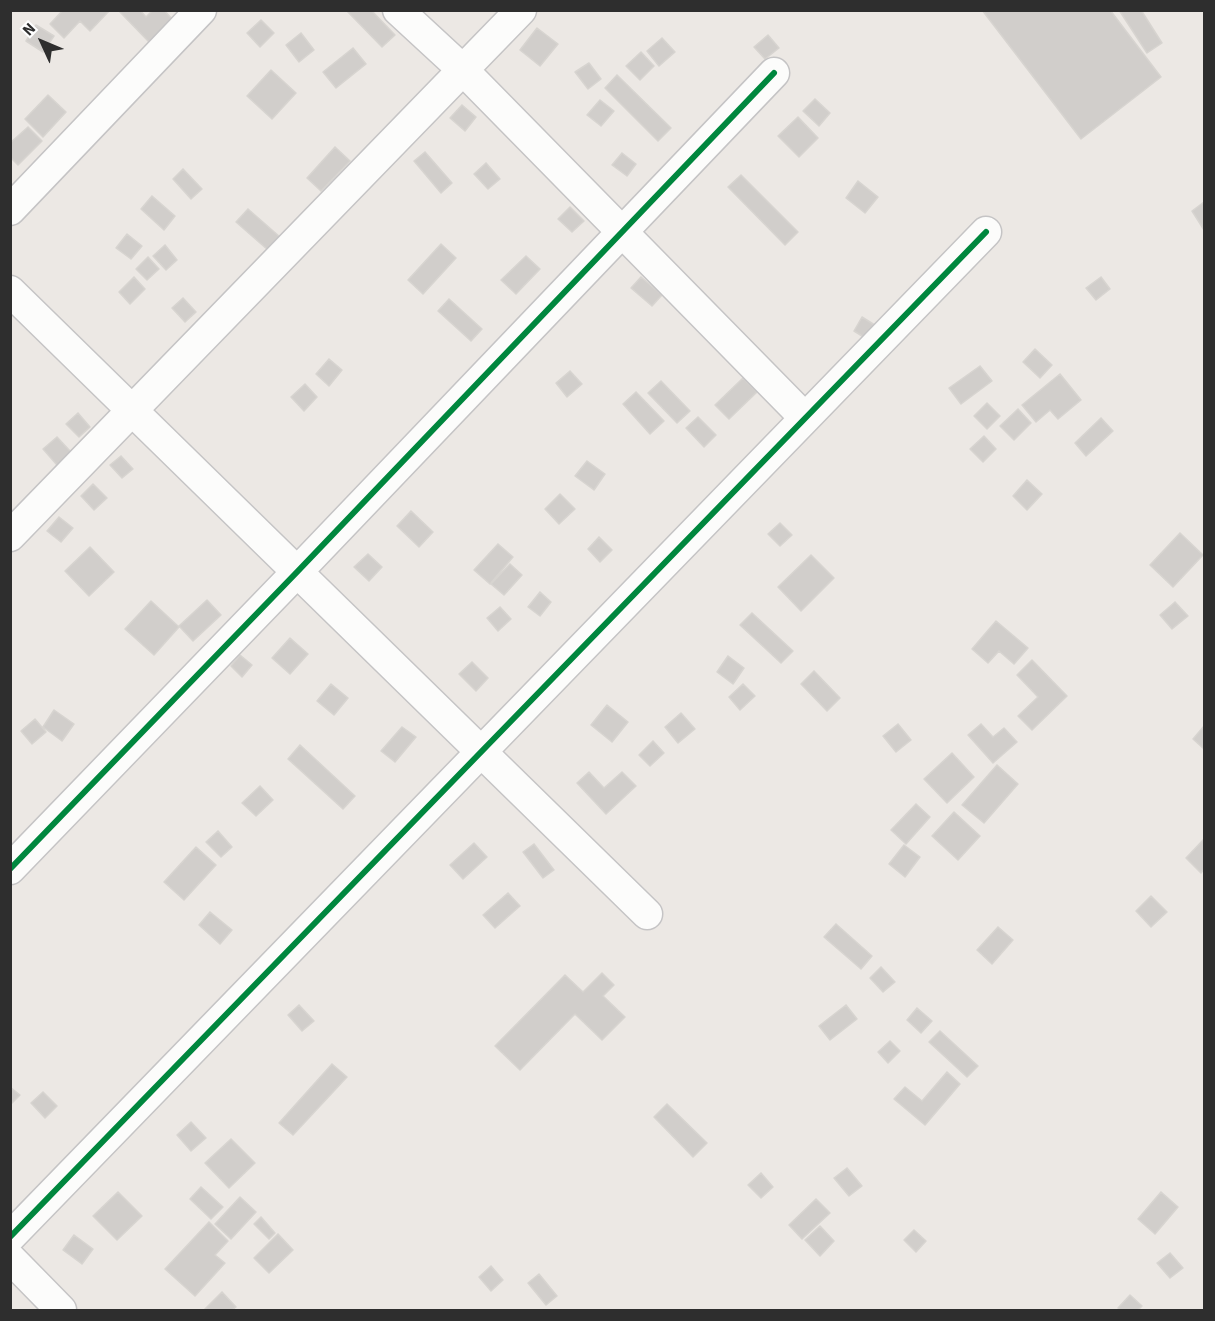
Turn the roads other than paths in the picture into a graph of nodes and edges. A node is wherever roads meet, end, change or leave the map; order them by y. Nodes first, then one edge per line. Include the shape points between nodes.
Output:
1 (201, 10) edge
2 (398, 10) edge
3 (521, 10) edge
4 (463, 70) junction
5 (774, 73) dead end
6 (10, 210) edge
7 (622, 232) junction
8 (986, 232) dead end
9 (10, 291) edge
10 (132, 411) junction
11 (806, 418) junction
12 (10, 536) edge
13 (297, 572) junction
14 (481, 752) junction
15 (10, 869) edge
16 (646, 914) dead end
17 (10, 1237) edge
18 (10, 1258) edge
19 (62, 1311) edge

1 - 6 street
2 - 4 street
3 - 4 street
4 - 7 street
4 - 10 street
5 - 7 street
7 - 11 street
7 - 13 street
8 - 11 street
9 - 10 street
10 - 12 street
10 - 13 street
11 - 14 street
13 - 14 street
13 - 15 street
14 - 16 street
14 - 17 street
18 - 19 street

